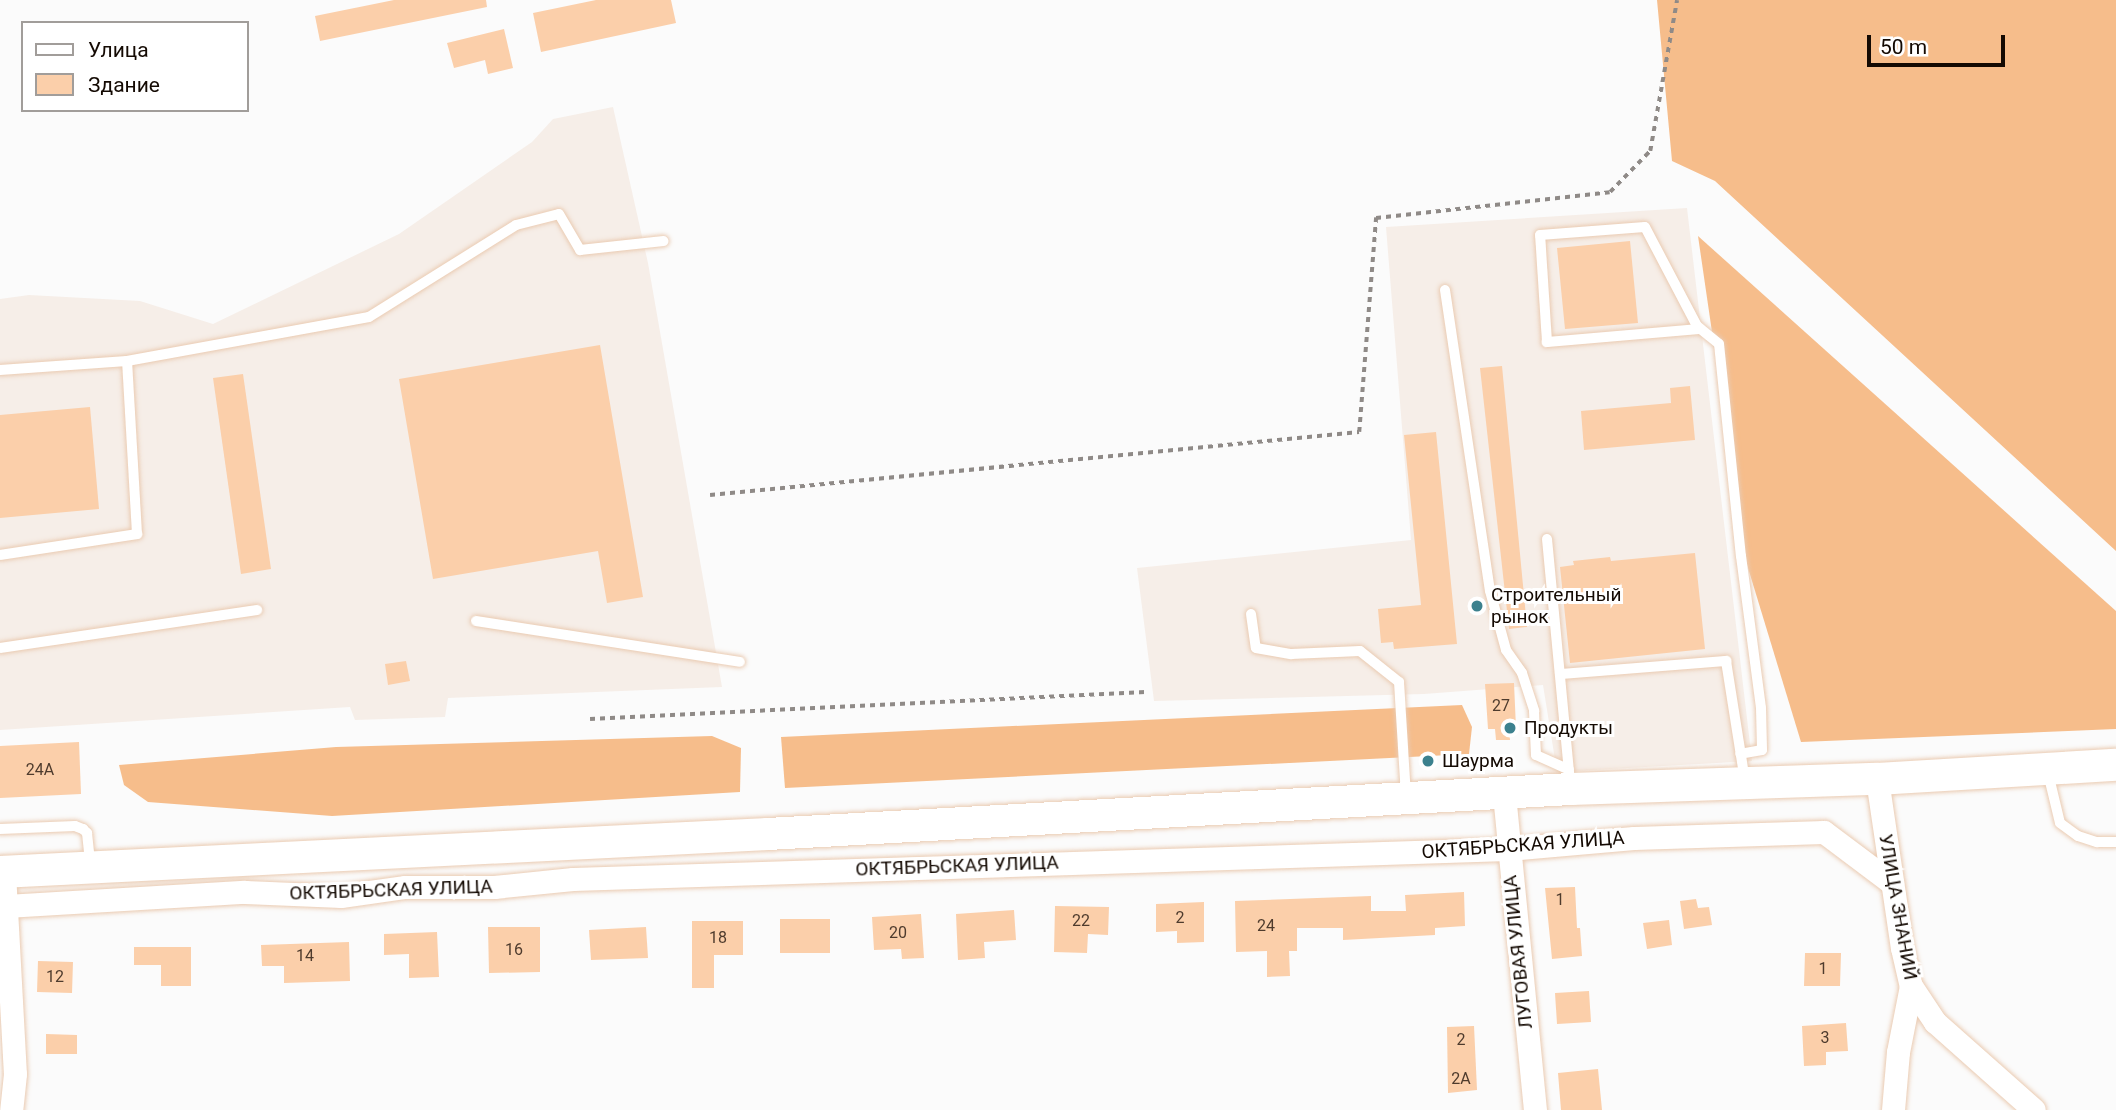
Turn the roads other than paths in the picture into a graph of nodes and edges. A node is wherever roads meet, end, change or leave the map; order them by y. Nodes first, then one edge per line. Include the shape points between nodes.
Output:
1 (664, 241) dead end
2 (1445, 290) dead end
3 (1700, 329) junction
4 (127, 361) junction
5 (0, 370) edge
6 (1547, 539) dead end
7 (0, 555) edge
8 (257, 610) dead end
9 (1251, 614) dead end
10 (476, 621) dead end
11 (0, 648) edge
12 (740, 662) dead end
13 (1560, 674) junction
14 (2116, 765) edge
15 (1743, 769) junction
16 (2048, 769) junction
17 (1570, 779) junction
18 (1877, 779) junction
19 (1504, 794) junction
20 (1406, 799) junction
21 (0, 829) edge
22 (2116, 842) edge
23 (1508, 849) junction
24 (90, 867) junction
25 (2, 872) edge
26 (1892, 883) junction
27 (6, 906) junction
28 (1911, 986) junction
29 (11, 1110) edge
30 (1535, 1110) edge
31 (1893, 1110) edge
32 (2034, 1110) edge

1 - 4 lane via 580,250 559,214 516,225 369,317
2 - 17 lane via 1490,591 1506,650 1522,673 1534,711 1536,755
3 - 3 lane via 1547,342 1540,235 1645,227
3 - 15 lane via 1719,344 1760,708 1762,750
4 - 5 lane
4 - 7 lane via 137,534
6 - 13 lane
8 - 11 lane
9 - 20 lane via 1256,648 1291,654 1360,651 1399,682
10 - 12 lane
13 - 15 lane via 1726,661
13 - 17 lane
14 - 16 main road
15 - 17 main road
15 - 18 main road
16 - 18 main road
16 - 22 lane via 2060,823 2078,836
17 - 19 main road
18 - 26 street, УЛИЦА ЗНАНИЙ
19 - 20 main road
19 - 23 street, ЛУГОВАЯ УЛИЦА
20 - 24 main road
21 - 24 lane via 83,829
23 - 26 street, ОКТЯБРЬСКАЯ УЛИЦА via 1634,838 1824,832
23 - 27 street, ОКТЯБРЬСКАЯ УЛИЦА via 573,879 494,887 405,887 341,896 245,892
23 - 30 street, ЛУГОВАЯ УЛИЦА
24 - 25 main road
25 - 27 street
26 - 28 street, УЛИЦА ЗНАНИЙ
27 - 29 street via 15,1074
28 - 31 street
28 - 32 street, УЛИЦА ЗНАНИЙ via 1935,1022

